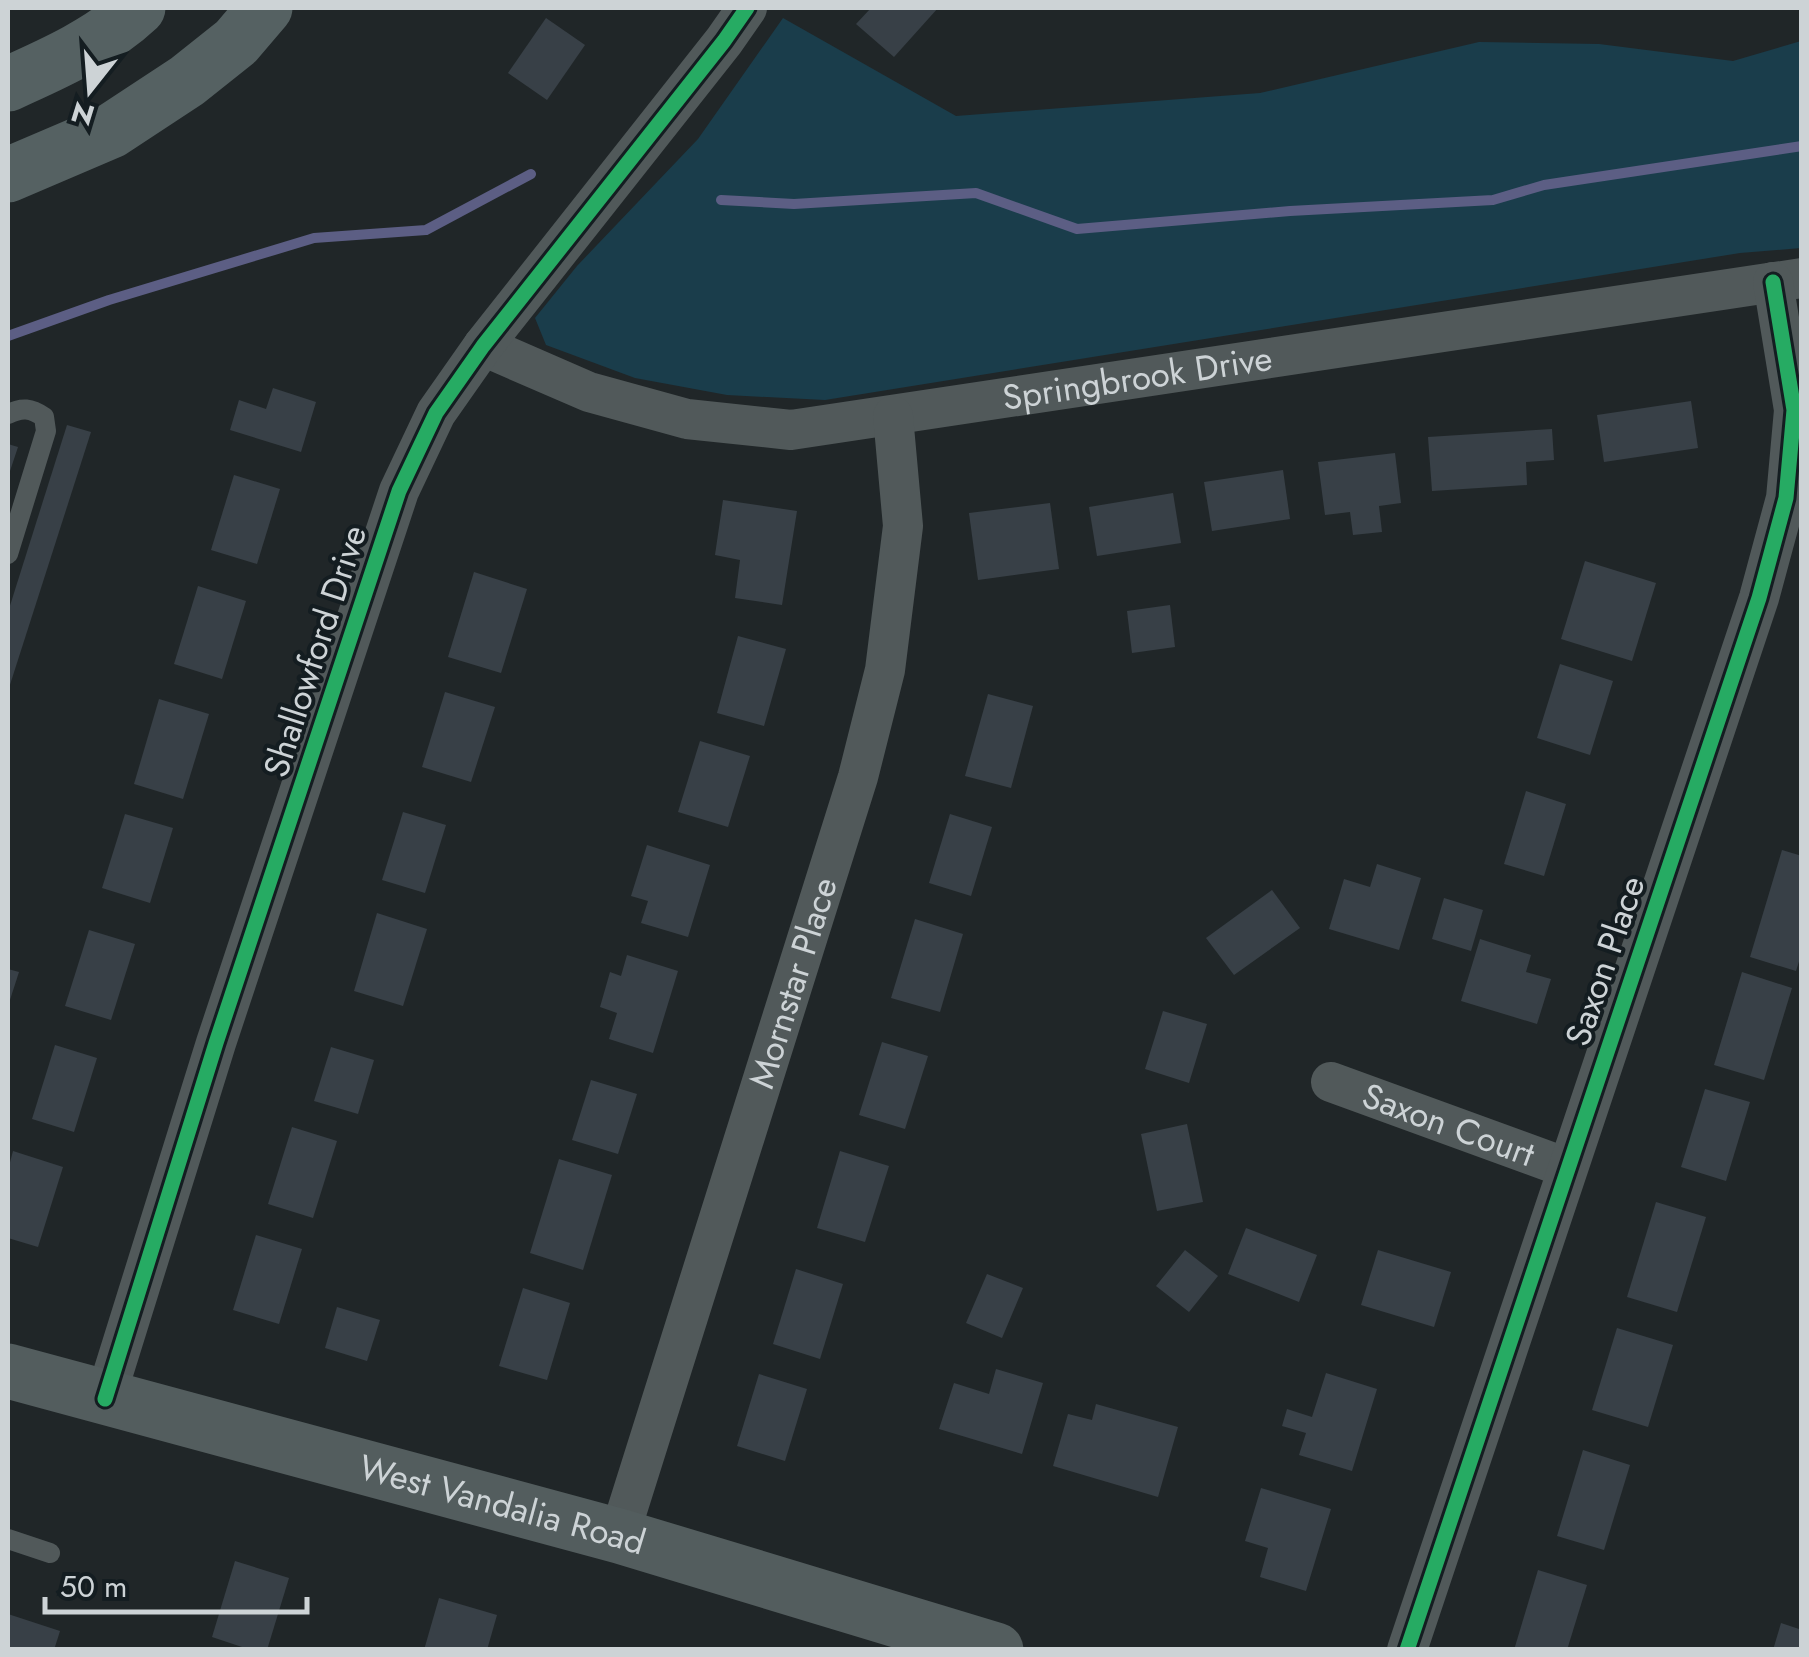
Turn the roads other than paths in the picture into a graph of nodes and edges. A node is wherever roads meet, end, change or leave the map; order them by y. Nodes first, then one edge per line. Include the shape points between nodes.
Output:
1 (138, 8) edge
2 (266, 8) edge
3 (748, 8) edge
4 (8, 84) edge
5 (8, 175) edge
6 (1787, 280) edge
7 (483, 346) junction
8 (8, 414) edge
9 (893, 416) junction
10 (8, 554) edge
11 (1331, 1082) dead end
12 (1567, 1168) junction
13 (8, 1371) edge
14 (105, 1399) junction
15 (619, 1536) junction
16 (8, 1539) edge
17 (50, 1553) dead end
18 (996, 1650) edge
19 (1407, 1650) edge

1 - 4 highway
2 - 5 highway via 187,81 110,131
3 - 7 street, Shallowford Drive
6 - 9 street, Springbrook Drive
6 - 12 street, Saxon Place via 1794,410 1786,498 1759,598
7 - 9 street, Springbrook Drive via 589,392 686,419 791,430
7 - 14 street, Shallowford Drive via 436,413 399,491
8 - 10 lane via 32,410 44,417 46,430
9 - 15 street, Mornstar Place via 903,526 885,670 858,776
11 - 12 street, Saxon Court
12 - 19 street, Saxon Place
13 - 14 main road, West Vandalia Road
14 - 15 main road, West Vandalia Road
15 - 18 main road, West Vandalia Road
16 - 17 lane

